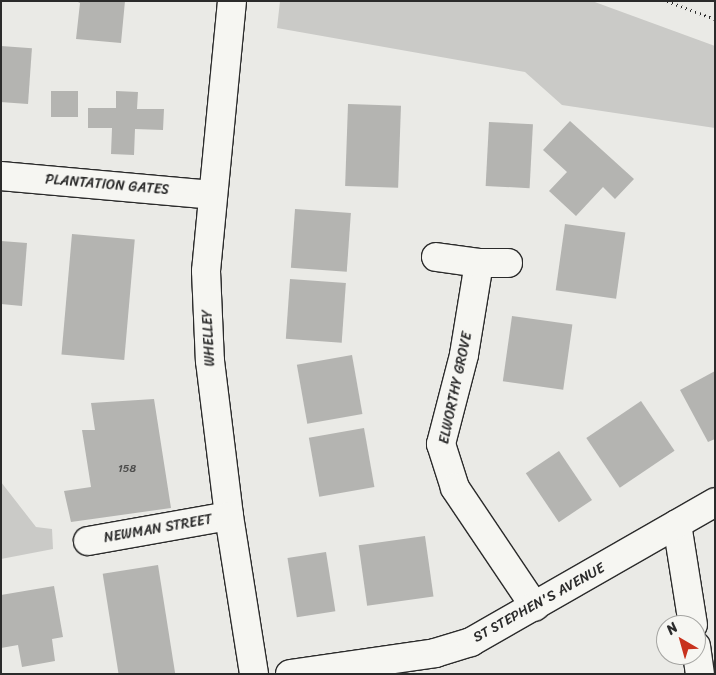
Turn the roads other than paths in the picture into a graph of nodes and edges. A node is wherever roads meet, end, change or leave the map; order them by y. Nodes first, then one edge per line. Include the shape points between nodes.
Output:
1 (232, 1) edge
2 (1, 176) edge
3 (212, 195) junction
4 (436, 257) dead end
5 (479, 263) junction
6 (508, 263) dead end
7 (715, 502) edge
8 (229, 516) junction
9 (678, 524) junction
10 (88, 541) dead end
11 (535, 607) junction
12 (692, 615) edge
13 (254, 674) edge
14 (290, 674) edge

1 - 3 street, WHELLEY
2 - 3 street, PLANTATION GATES
3 - 8 street, WHELLEY via 206,272 210,361
4 - 5 street
5 - 6 street
5 - 11 street, ELWORTHY GROVE via 464,355 441,444 455,488
7 - 9 street, ST STEPHEN'S AVENUE
8 - 10 street, NEWMAN STREET
8 - 13 street, WHELLEY
9 - 11 street, ST STEPHEN'S AVENUE
9 - 12 street
11 - 14 street, ST STEPHEN'S AVENUE via 471,642 435,653

